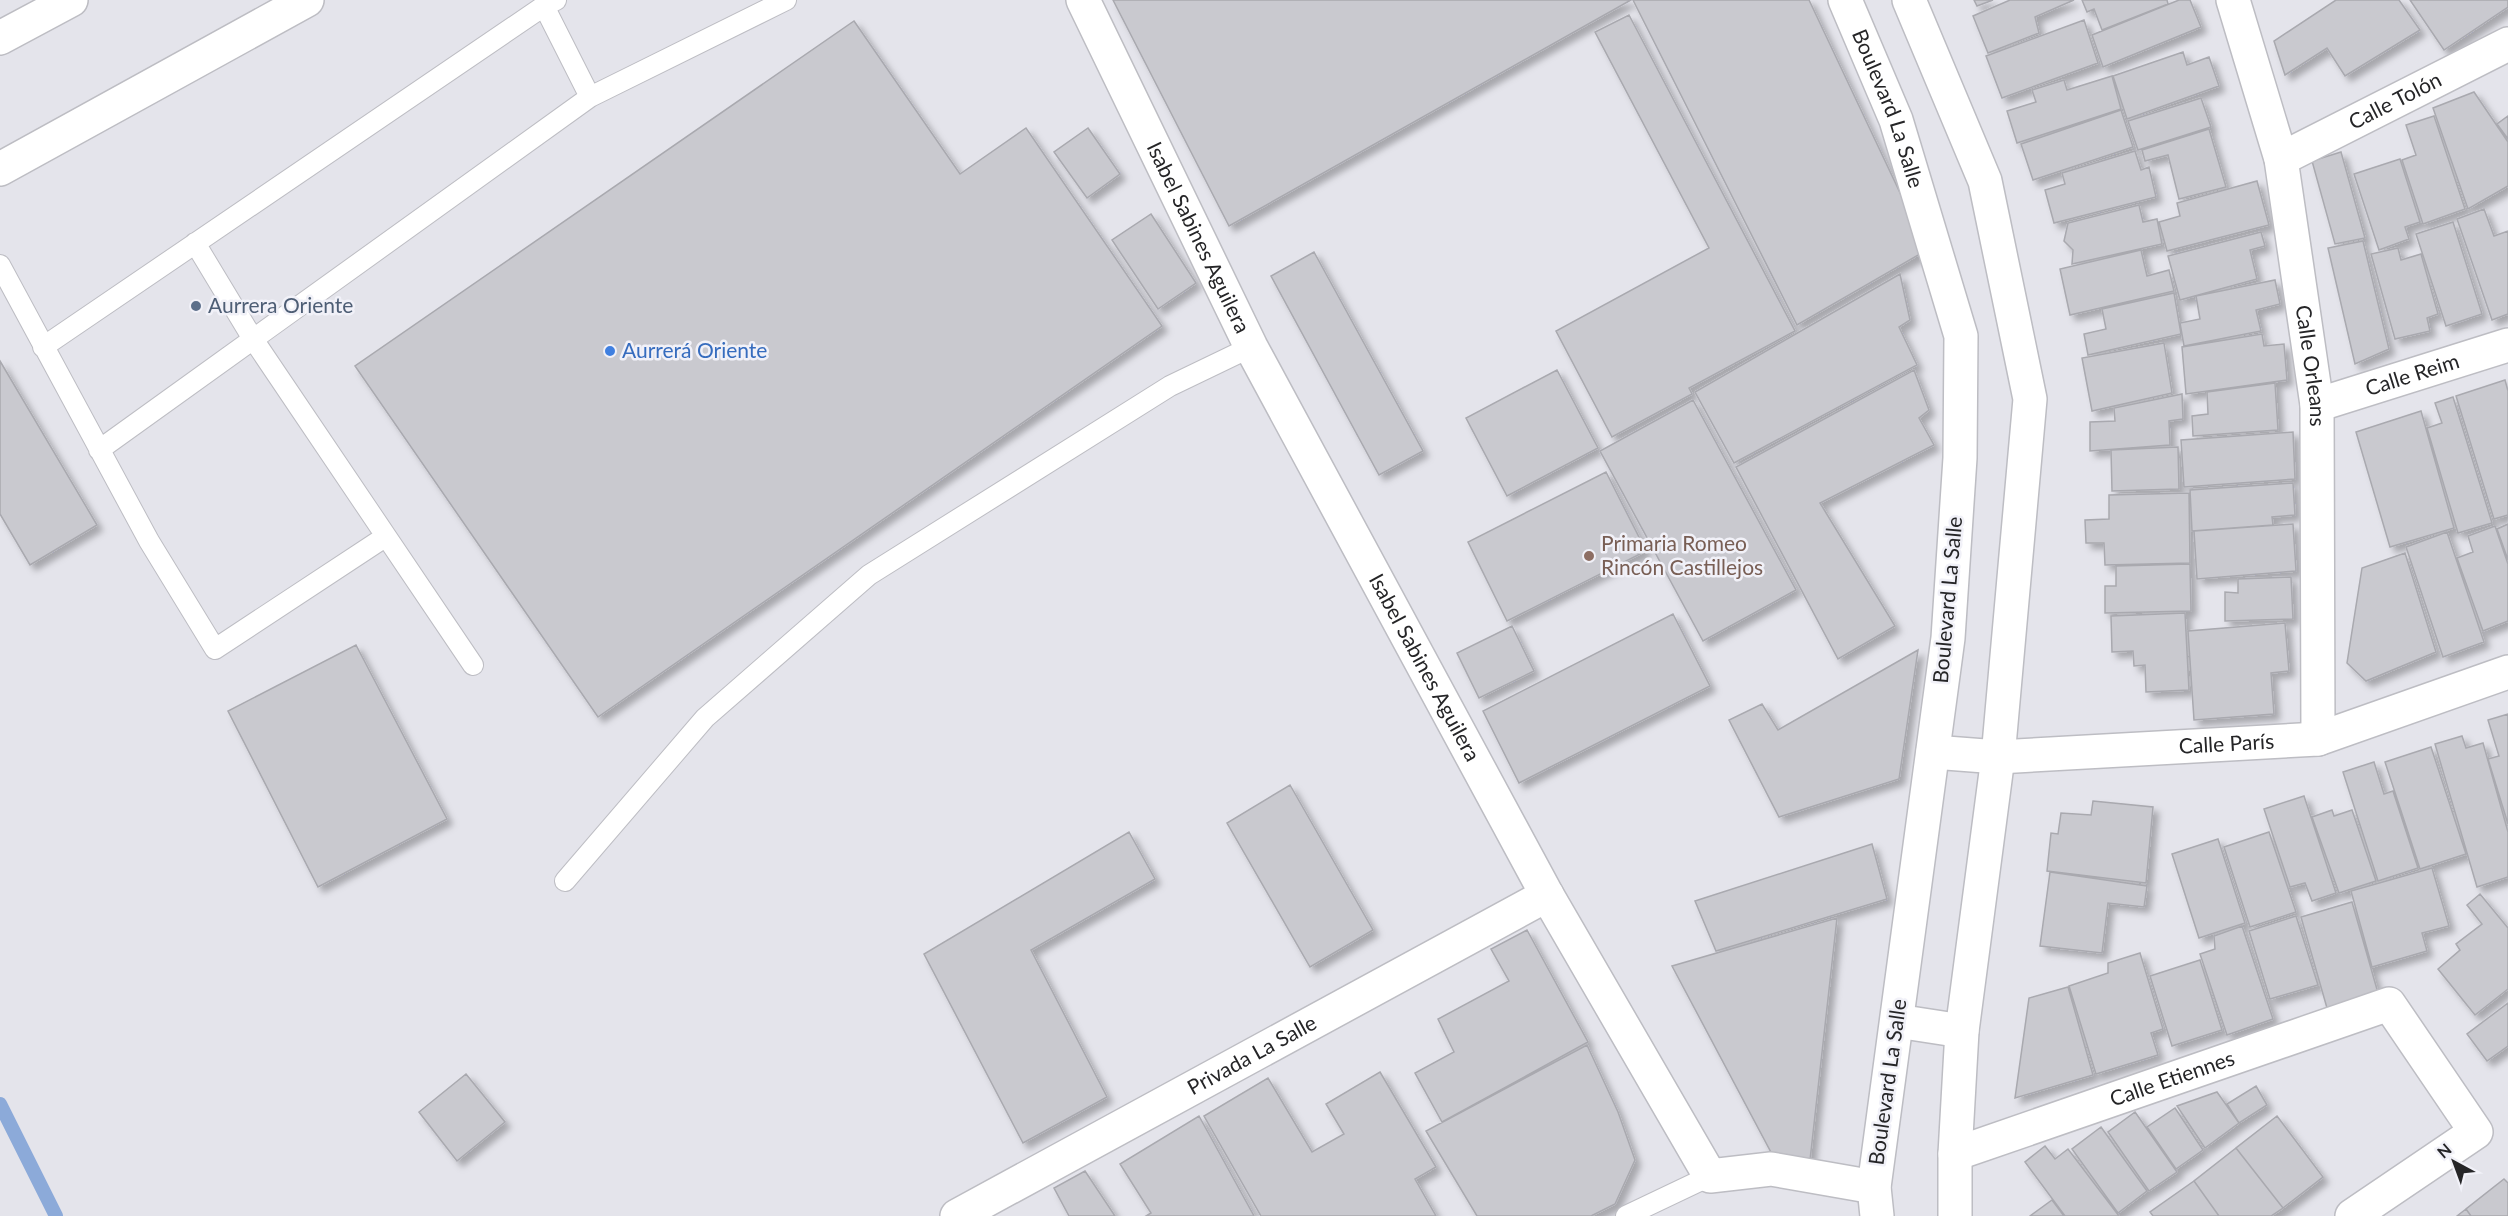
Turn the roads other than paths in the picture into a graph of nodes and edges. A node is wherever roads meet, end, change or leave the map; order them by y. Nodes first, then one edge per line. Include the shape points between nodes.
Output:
1 (71, 0) edge
2 (307, 0) edge
3 (786, 0) edge
4 (1083, 0) edge
5 (1845, 0) edge
6 (1909, 0) edge
7 (2233, 0) edge
8 (549, 2) edge
9 (0, 38) edge
10 (2508, 44) edge
11 (591, 97) junction
12 (2281, 159) junction
13 (0, 169) edge
14 (195, 243) junction
15 (0, 265) edge
16 (253, 339) junction
17 (2508, 345) edge
18 (1251, 346) junction
19 (43, 347) junction
20 (2317, 405) junction
21 (99, 450) junction
22 (385, 537) junction
23 (473, 665) dead end
24 (2508, 672) edge
25 (2318, 739) junction
26 (1933, 752) junction
27 (1998, 757) junction
28 (565, 881) dead end
29 (1546, 895) junction
30 (1897, 1022) junction
31 (1962, 1031) junction
32 (1955, 1154) junction
33 (1710, 1176) junction
34 (1875, 1202) edge
35 (957, 1216) edge
36 (1626, 1216) edge
37 (1955, 1216) edge
38 (2352, 1216) edge

1 - 9 street
2 - 13 street
3 - 11 lane
4 - 18 street, Isabel Sabines Aguilera
5 - 26 street, Boulevard La Salle via 1896,120 1961,336 1960,458 1948,638
6 - 27 street via 1985,181 2030,399
7 - 12 street, Calle Orleans
8 - 11 lane
8 - 14 lane
10 - 12 street, Calle Tolón
11 - 16 lane
12 - 20 street, Calle Orleans
14 - 16 lane
14 - 19 lane
15 - 19 lane
16 - 21 lane
16 - 22 lane
17 - 20 street, Calle Reim
18 - 28 lane via 1170,386 869,575 705,718
18 - 29 street, Isabel Sabines Aguilera
19 - 21 lane
20 - 25 street, Calle Orleans
21 - 22 lane via 215,649
22 - 23 lane
24 - 25 street, Calle París
25 - 27 street, Calle París
26 - 27 street, Calle París
26 - 30 street, Boulevard La Salle
27 - 31 street
29 - 33 street, Isabel Sabines Aguilera
29 - 35 street, Privada La Salle
30 - 31 street
30 - 34 street, Boulevard La Salle
31 - 32 street
32 - 37 street
32 - 38 street, Calle Etiennes via 2389,1004 2476,1132
33 - 34 street via 1771,1169
33 - 36 lane

